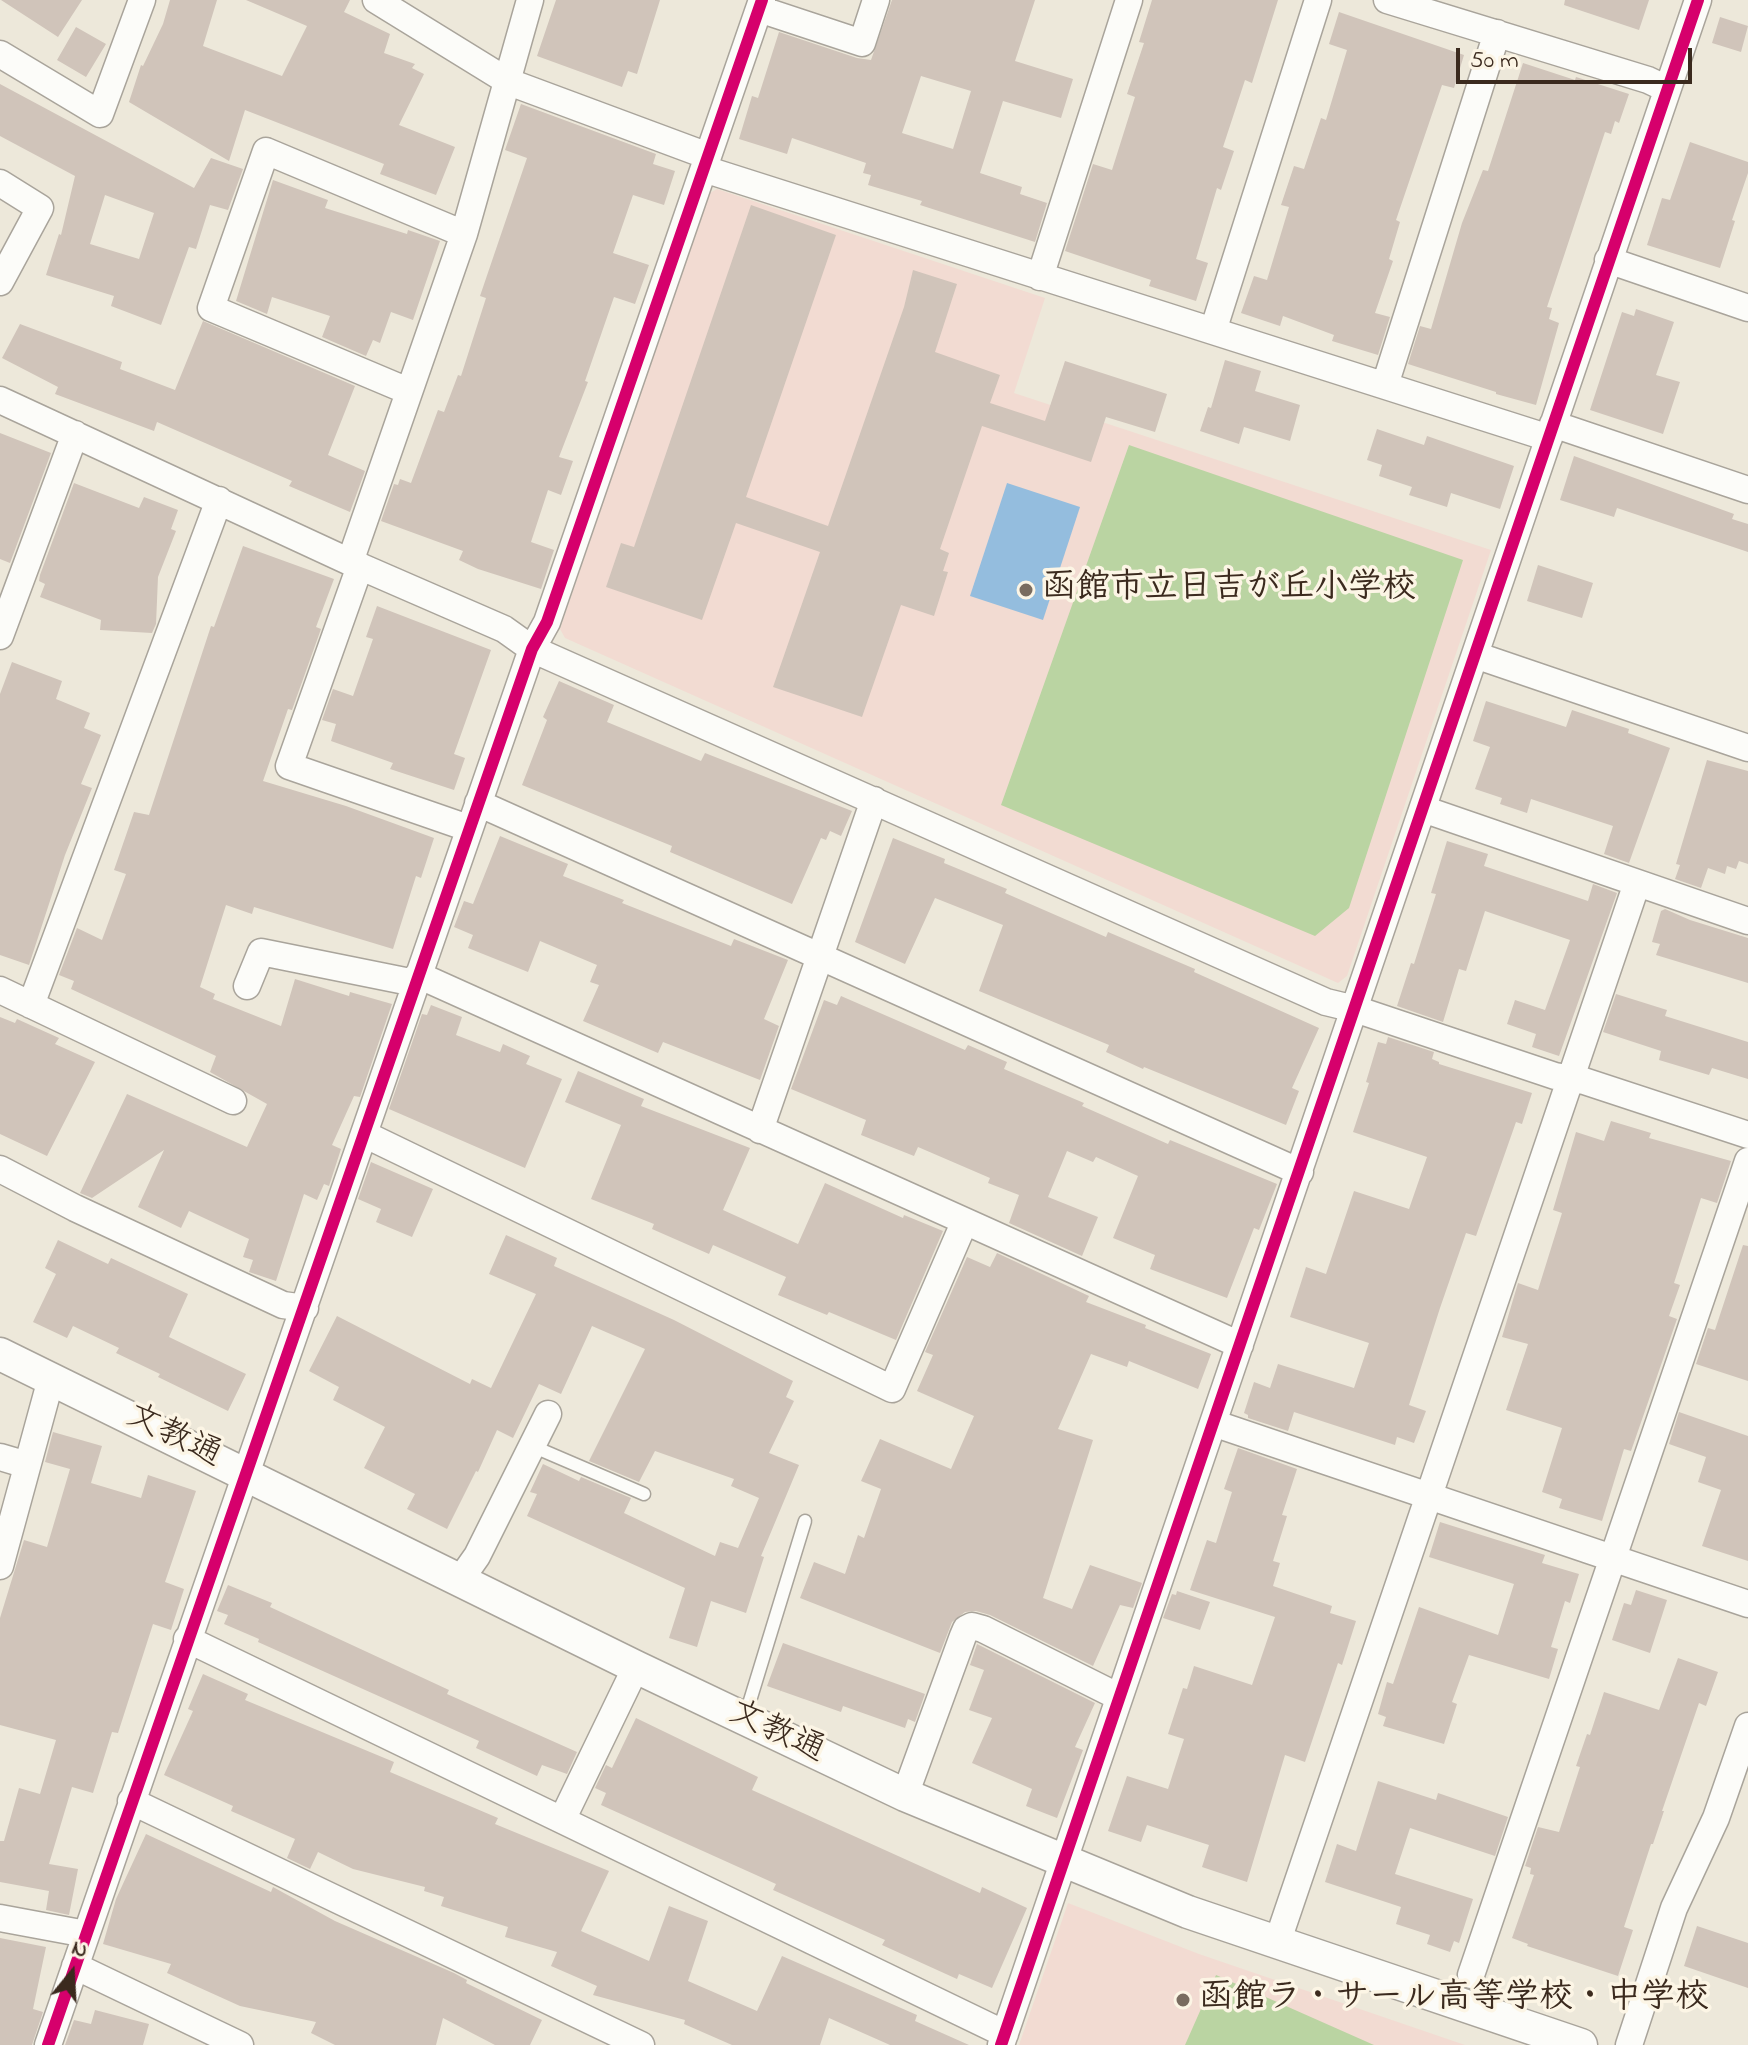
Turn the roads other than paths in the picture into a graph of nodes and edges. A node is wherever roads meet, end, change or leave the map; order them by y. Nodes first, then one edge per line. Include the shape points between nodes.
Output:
1 (142, 0) edge
2 (376, 0) edge
3 (530, 0) edge
4 (876, 0) edge
5 (1129, 0) edge
6 (1318, 0) edge
7 (1387, 0) edge
8 (1698, 0) edge
9 (760, 4) edge
10 (1497, 33) junction
11 (0, 54) edge
12 (509, 82) junction
13 (1667, 89) junction
14 (706, 162) junction
15 (0, 183) edge
16 (464, 234) junction
17 (1608, 260) junction
18 (1040, 277) junction
19 (0, 282) edge
20 (1748, 308) edge
21 (1213, 331) junction
22 (1385, 385) junction
23 (408, 391) junction
24 (0, 400) edge
25 (1551, 431) junction
26 (75, 434) junction
27 (1748, 490) edge
28 (219, 500) junction
29 (355, 564) junction
30 (0, 636) edge
31 (532, 649) junction
32 (1475, 655) junction
33 (1748, 748) edge
34 (874, 800) junction
35 (1423, 809) junction
36 (473, 815) junction
37 (1637, 883) junction
38 (1748, 921) edge
39 (820, 956) junction
40 (417, 979) junction
41 (247, 986) dead end
42 (0, 990) edge
43 (31, 1005) junction
44 (1355, 1009) junction
45 (1570, 1079) junction
46 (233, 1101) dead end
47 (760, 1130) junction
48 (364, 1134) junction
49 (1748, 1135) edge
50 (1748, 1161) edge
51 (0, 1169) edge
52 (1300, 1172) junction
53 (964, 1223) junction
54 (305, 1308) junction
55 (1240, 1345) junction
56 (0, 1354) edge
57 (51, 1379) junction
58 (548, 1414) dead end
59 (1213, 1423) junction
60 (532, 1446) junction
61 (0, 1457) edge
62 (27, 1465) junction
63 (246, 1474) junction
64 (644, 1494) dead end
65 (1427, 1495) junction
66 (805, 1521) dead end
67 (1613, 1558) junction
68 (0, 1566) edge
69 (460, 1580) junction
70 (1748, 1604) edge
71 (187, 1639) junction
72 (636, 1667) junction
73 (1119, 1697) junction
74 (744, 1719) junction
75 (1748, 1726) edge
76 (905, 1795) junction
77 (131, 1801) junction
78 (562, 1820) junction
79 (1062, 1860) junction
80 (0, 1918) edge
81 (86, 1934) junction
82 (1277, 1943) junction
83 (75, 1966) junction
84 (1471, 1975) dead end
85 (1003, 2040) edge
86 (48, 2045) edge
87 (240, 2045) edge
88 (641, 2045) edge
89 (1581, 2045) edge
90 (1629, 2045) edge

1 - 11 street via 100,114
2 - 12 street
3 - 12 street
4 - 9 street via 862,43
5 - 18 street
6 - 21 street
7 - 10 street
8 - 13 street
9 - 14 street
10 - 13 street
10 - 22 street
12 - 14 street
12 - 16 street
13 - 17 street
14 - 18 street
14 - 31 street via 547,622
15 - 19 street via 40,208
16 - 23 street
16 - 23 street via 266,151 211,308
17 - 20 street
17 - 25 street
18 - 21 street
21 - 22 street
22 - 25 street
23 - 29 street
24 - 26 street
25 - 27 street
25 - 32 street
26 - 28 street
26 - 30 street
28 - 29 street
28 - 43 street
29 - 31 street via 504,629
29 - 36 street via 289,766
31 - 34 street
31 - 36 street
32 - 33 street
32 - 35 street
34 - 39 street
34 - 44 street via 1326,1002
35 - 37 street
35 - 44 street
36 - 39 street
36 - 40 street
37 - 38 street
37 - 45 street
39 - 47 street
39 - 52 street
40 - 41 street via 261,952
40 - 47 street
40 - 48 street
42 - 43 street
43 - 46 street
44 - 45 street
44 - 52 street
45 - 49 street
45 - 65 street
47 - 53 street
48 - 53 street via 892,1389
48 - 54 street
50 - 67 street
51 - 54 street via 283,1305
52 - 55 street
53 - 55 street
54 - 63 street
55 - 59 street
56 - 57 street, 文教通
57 - 62 street
57 - 63 street, 文教通
58 - 60 street
59 - 65 street
59 - 73 street
60 - 64 lane
60 - 69 street
61 - 62 street
62 - 68 street
63 - 69 street, 文教通
63 - 71 street
65 - 67 street
65 - 82 street
66 - 74 lane
67 - 70 street
67 - 84 street
69 - 72 street, 文教通
71 - 77 street
71 - 78 street
72 - 74 street, 文教通
72 - 78 street
73 - 76 street via 972,1626 963,1636
73 - 79 street
74 - 76 street, 文教通
75 - 90 street via 1716,1818 1674,1908
76 - 79 street, 文教通
77 - 81 street
77 - 88 street
78 - 85 street
79 - 82 street, 文教通
79 - 85 street
80 - 81 street
81 - 83 street
82 - 89 street, 文教通
83 - 86 street
83 - 87 street

